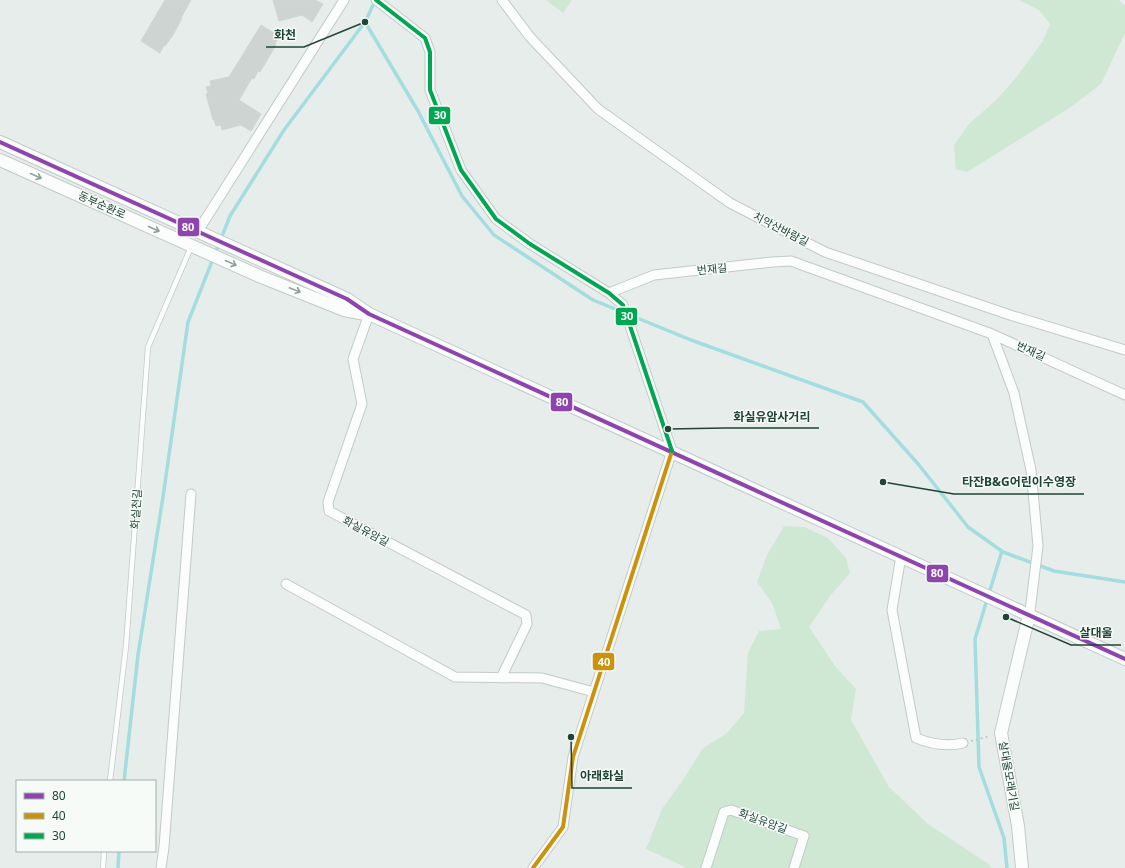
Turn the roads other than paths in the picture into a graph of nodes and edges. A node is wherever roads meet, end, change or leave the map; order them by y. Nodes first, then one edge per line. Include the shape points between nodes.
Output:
1 (344, 0) edge
2 (376, 0) edge
3 (502, 0) edge
4 (0, 142) edge
5 (0, 160) edge
6 (198, 231) junction
7 (191, 245) junction
8 (609, 293) junction
9 (368, 314) junction
10 (992, 334) junction
11 (1125, 350) edge
12 (1125, 395) edge
13 (672, 452) junction
14 (191, 494) dead end
15 (901, 556) junction
16 (286, 584) dead end
17 (1030, 613) junction
18 (1125, 659) edge
19 (501, 678) junction
20 (594, 692) junction
21 (963, 743) road end
22 (110, 780) edge
23 (159, 850) edge
24 (104, 852) edge
25 (103, 868) edge
26 (161, 868) edge
27 (533, 868) edge
28 (706, 868) edge
29 (794, 868) edge
30 (1022, 868) edge

1 - 6 street
2 - 8 street via 425,38 430,52 432,97 461,170 496,219 530,244
3 - 11 street, 치악산바람길 via 530,37 598,109 730,203 825,252 1010,315
4 - 6 street, 동부순환로
5 -> 7 street, 동부순환로
6 - 7 street
6 - 9 street, 동부순환로 via 347,299
7 -> 9 street, 동부순환로 via 344,310
7 - 22 lane, 화실천길 via 148,347 126,646
8 - 10 street, 번재길 via 654,275 792,261
8 - 13 street via 624,305
9 - 13 street
9 - 19 street, 화실유암길 via 353,359 362,404 328,502 328,511 526,615 527,624
10 - 12 street, 번재길
10 - 17 street via 1014,393 1031,470 1038,546
13 - 15 street
13 - 20 street
14 - 23 street
15 - 17 street via 1003,604
15 - 21 street via 892,610 916,738 931,744 953,746
16 - 19 street via 455,677
17 - 18 street
17 - 30 street, 살대울모래기길 via 1001,733 1018,826
19 - 20 street via 542,678
20 - 27 street via 573,757 563,827
23 - 26 street
24 - 25 lane
28 - 29 street, 화실유암길 via 724,812 731,810 804,836

